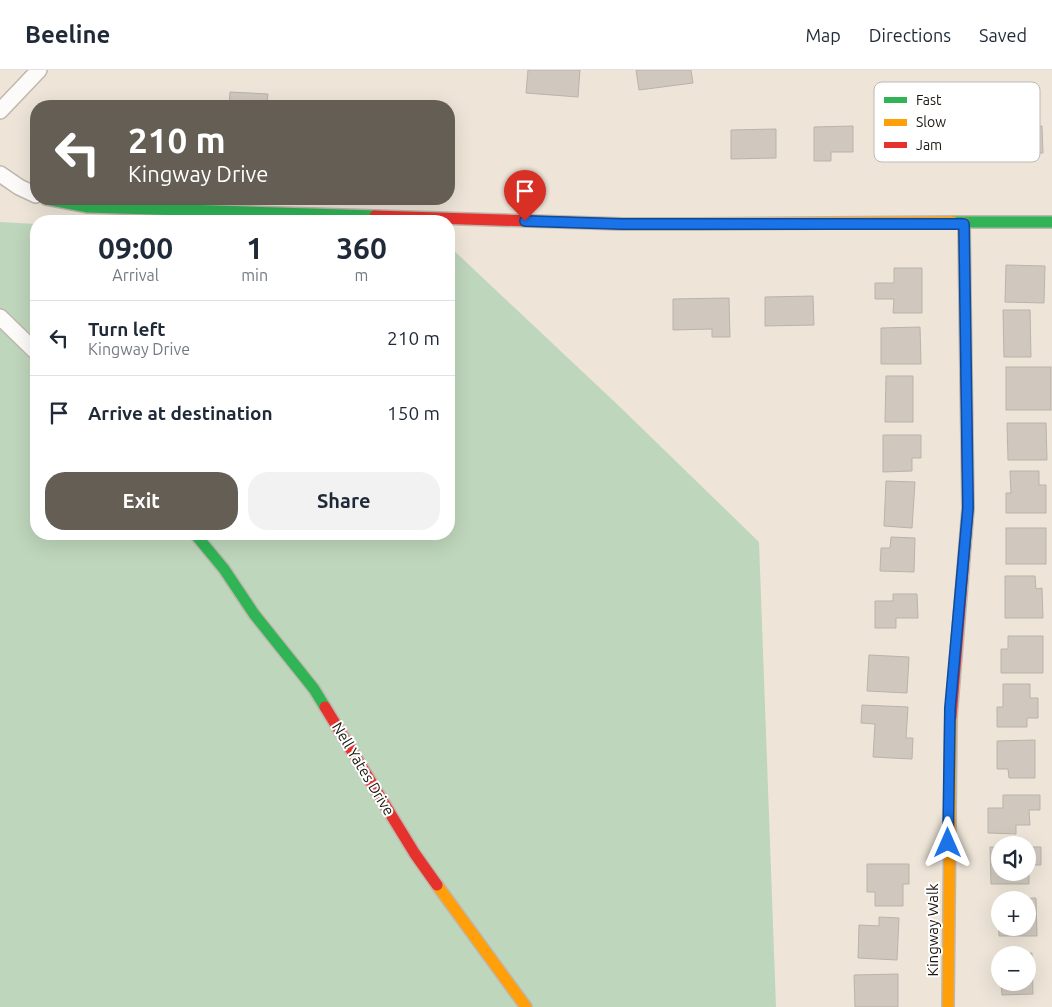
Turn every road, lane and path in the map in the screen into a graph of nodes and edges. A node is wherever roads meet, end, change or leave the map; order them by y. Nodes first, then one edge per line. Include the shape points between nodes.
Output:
1 (39, 70) edge
2 (0, 111) edge
3 (0, 174) edge
4 (30, 192) edge
5 (78, 205) edge
6 (335, 215) edge
7 (455, 219) edge
8 (1052, 222) edge
9 (964, 224) junction
10 (0, 317) edge
11 (30, 346) edge
12 (200, 540) edge
13 (526, 1007) edge
14 (948, 1007) edge

1 - 2 street
3 - 4 street
5 - 6 street
7 - 9 street via 612,224
8 - 9 street
9 - 14 street, Kingway Walk via 968,508 949,744
10 - 11 street
12 - 13 street, Nell Yates Drive via 314,689 415,854

